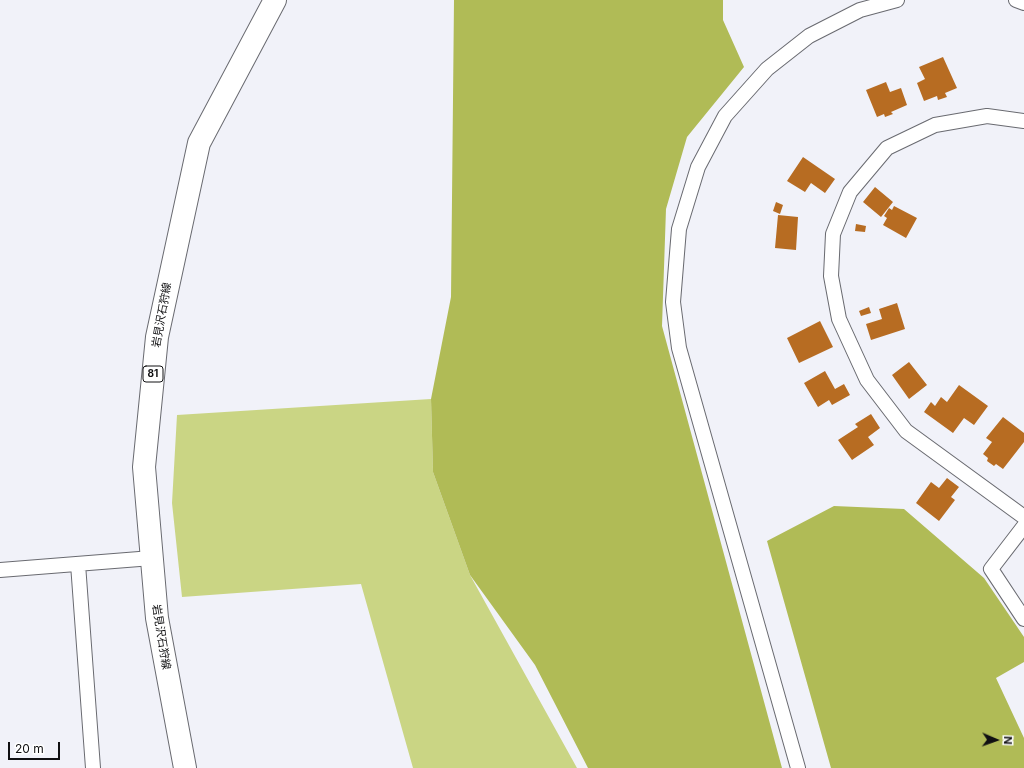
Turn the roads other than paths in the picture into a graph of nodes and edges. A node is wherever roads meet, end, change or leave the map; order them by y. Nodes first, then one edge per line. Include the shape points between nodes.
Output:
1 (275, 0) edge
2 (897, 0) edge
3 (1016, 0) edge
4 (1024, 2) edge
5 (1024, 121) edge
6 (1024, 517) edge
7 (1024, 526) edge
8 (152, 558) junction
9 (78, 564) junction
10 (0, 570) edge
11 (1024, 619) edge
12 (92, 768) edge
13 (185, 768) edge
14 (798, 768) edge

1 - 8 main road, 岩見沢石狩線 / 81 via 199,144 169,276 157,337 144,467
2 - 14 street via 860,10 809,36 767,69 725,116 698,167 679,229 673,302 679,348
3 - 4 street
5 - 6 street via 987,116 935,125 887,148 850,192 833,234 831,276 839,319 867,380 906,431
7 - 11 street via 991,569
8 - 9 street
8 - 13 main road, 岩見沢石狩線 / 81 via 157,618
9 - 10 street
9 - 12 street

